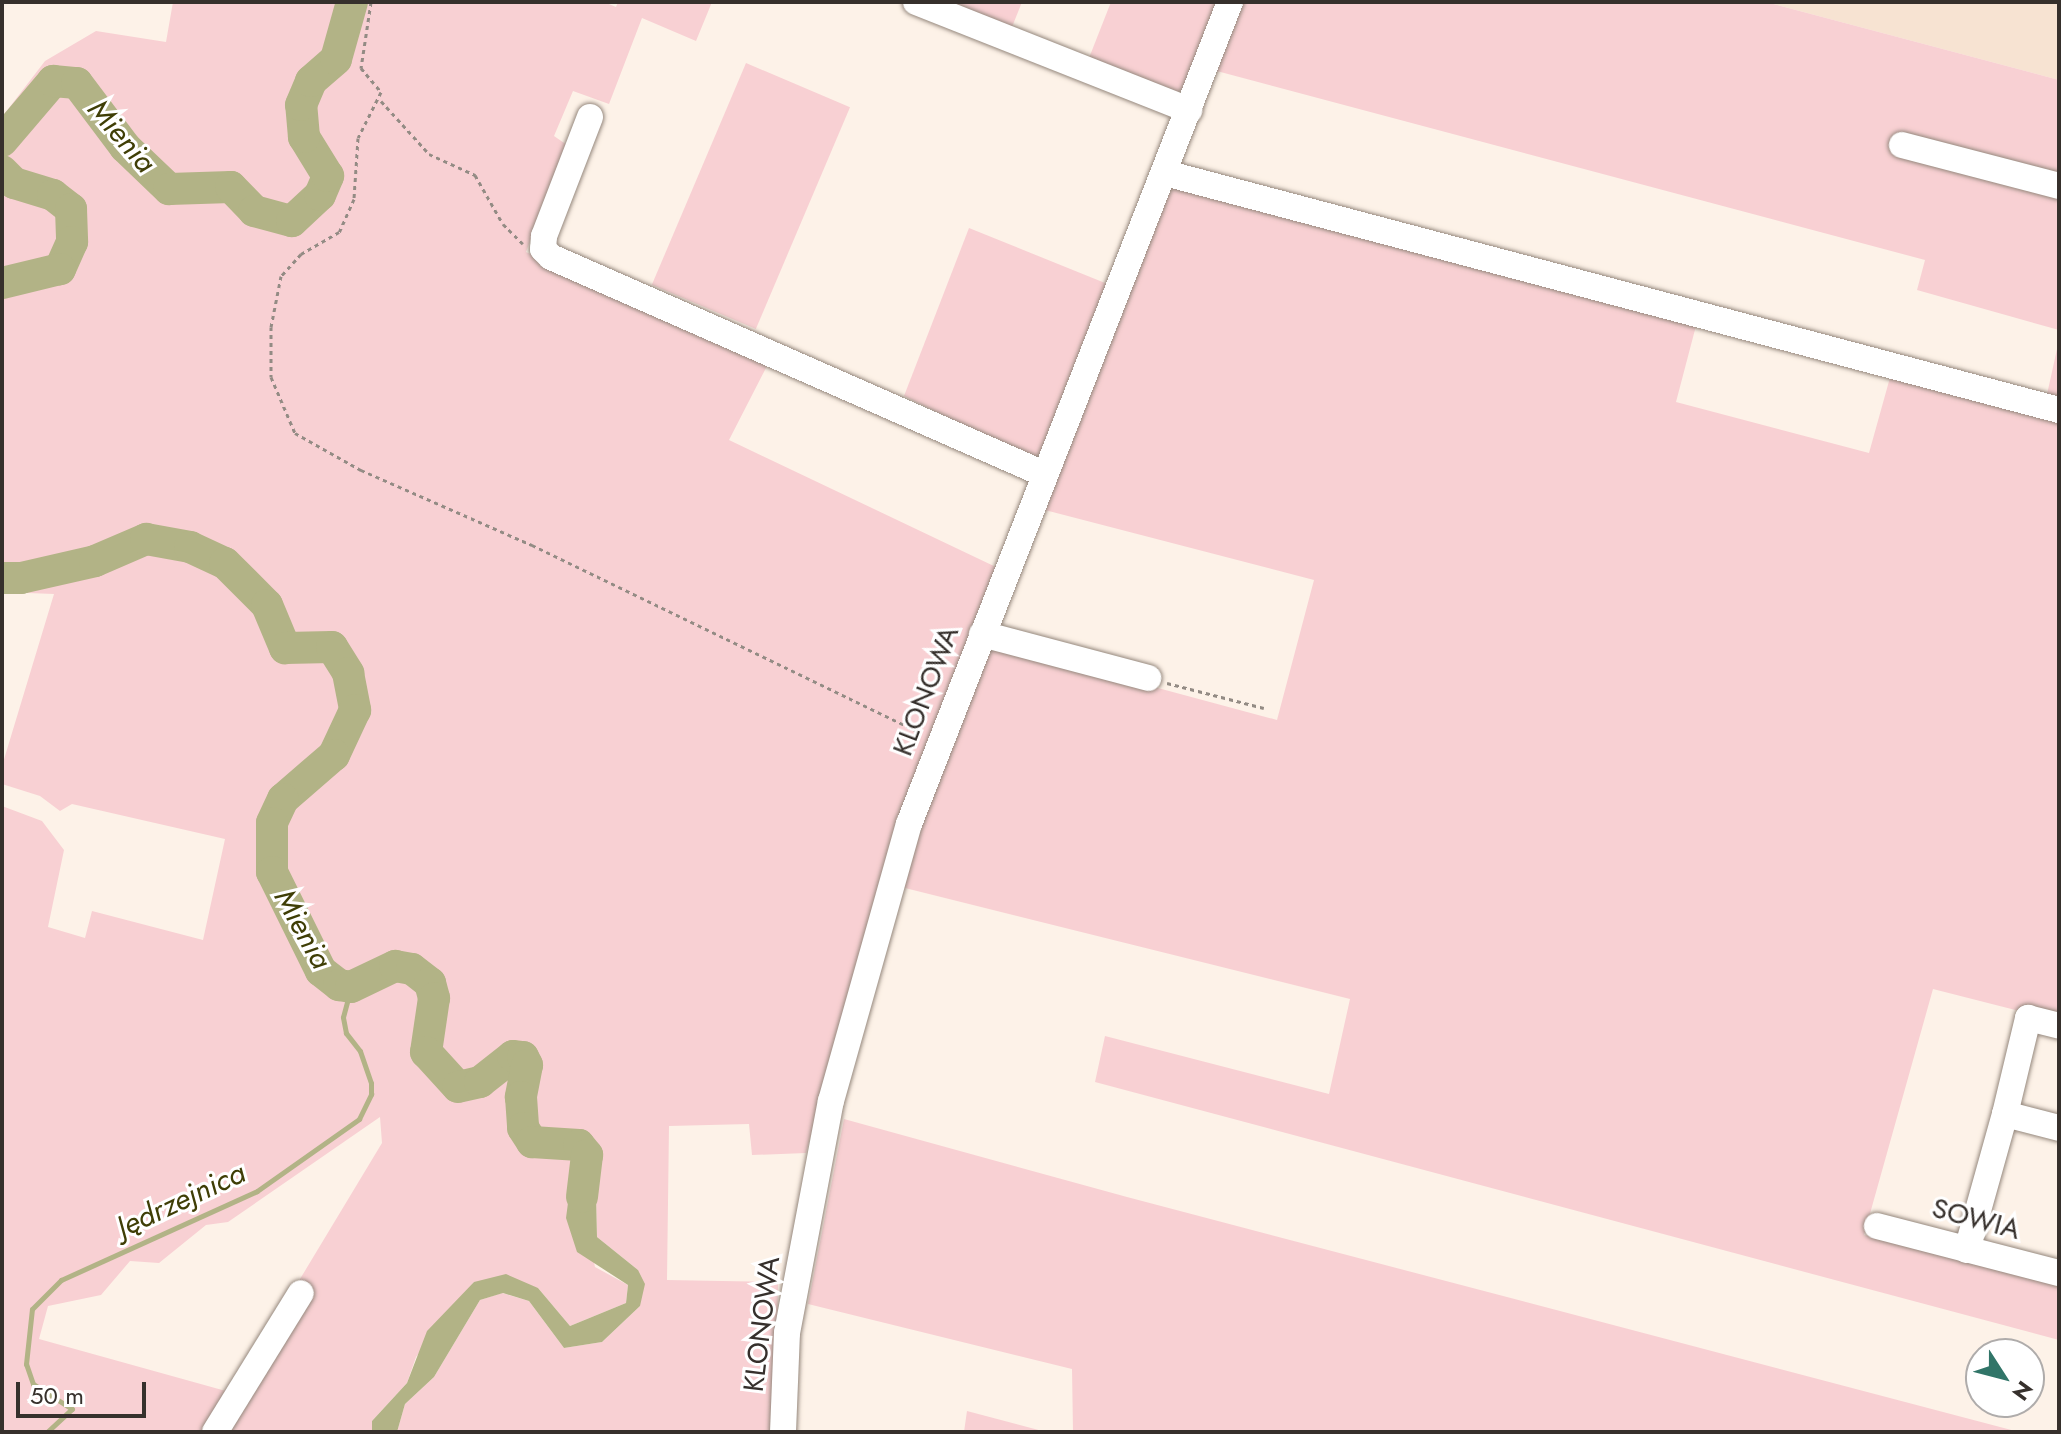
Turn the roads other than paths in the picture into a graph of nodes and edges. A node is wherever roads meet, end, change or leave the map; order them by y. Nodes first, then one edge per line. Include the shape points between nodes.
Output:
1 (916, 2) edge
2 (1230, 2) edge
3 (1189, 110) junction
4 (590, 117) dead end
5 (1902, 145) dead end
6 (1165, 173) junction
7 (2059, 186) edge
8 (2059, 410) edge
9 (1044, 474) junction
10 (982, 634) junction
11 (1148, 678) road end
12 (2059, 1026) edge
13 (2005, 1114) junction
14 (2059, 1128) edge
15 (1877, 1226) dead end
16 (1967, 1250) junction
17 (2059, 1273) edge
18 (301, 1293) dead end
19 (215, 1432) edge
20 (783, 1432) edge

1 - 3 street
2 - 3 street, KLONOWA
3 - 6 street, KLONOWA
4 - 9 street via 543,249
5 - 7 street
6 - 8 street
6 - 9 street, KLONOWA
9 - 10 street, KLONOWA
10 - 11 street
10 - 20 street, KLONOWA via 909,824 831,1101 787,1333
12 - 13 street via 2028,1018
13 - 14 street
13 - 16 street
15 - 16 street, SOWIA
16 - 17 street, SOWIA
18 - 19 street

